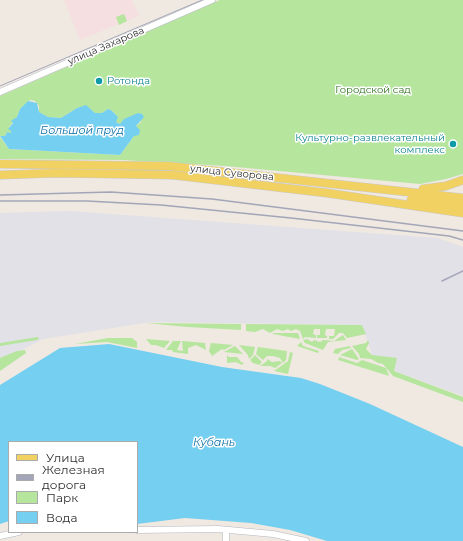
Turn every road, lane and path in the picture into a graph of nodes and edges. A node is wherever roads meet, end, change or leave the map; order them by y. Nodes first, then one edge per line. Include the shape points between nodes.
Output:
1 (212, 0) edge
2 (0, 92) edge
3 (0, 164) edge
4 (0, 175) edge
5 (463, 180) edge
6 (390, 189) junction
7 (327, 193) junction
8 (463, 198) edge
9 (463, 206) edge
10 (463, 213) edge
11 (138, 530) edge
12 (226, 530) junction
13 (14, 533) edge
14 (0, 536) edge
15 (226, 541) edge
16 (306, 541) edge

1 - 2 street, улица Захарова
3 - 6 main road, улица Суворова via 169,166
4 - 7 main road, улица Суворова via 173,175
5 - 6 main road via 432,189
6 - 8 main road, улица Суворова
7 - 9 main road, улица Суворова
7 - 10 main road, улица Суворова
11 - 12 street
12 - 15 street
12 - 16 street via 273,534
13 - 14 street

